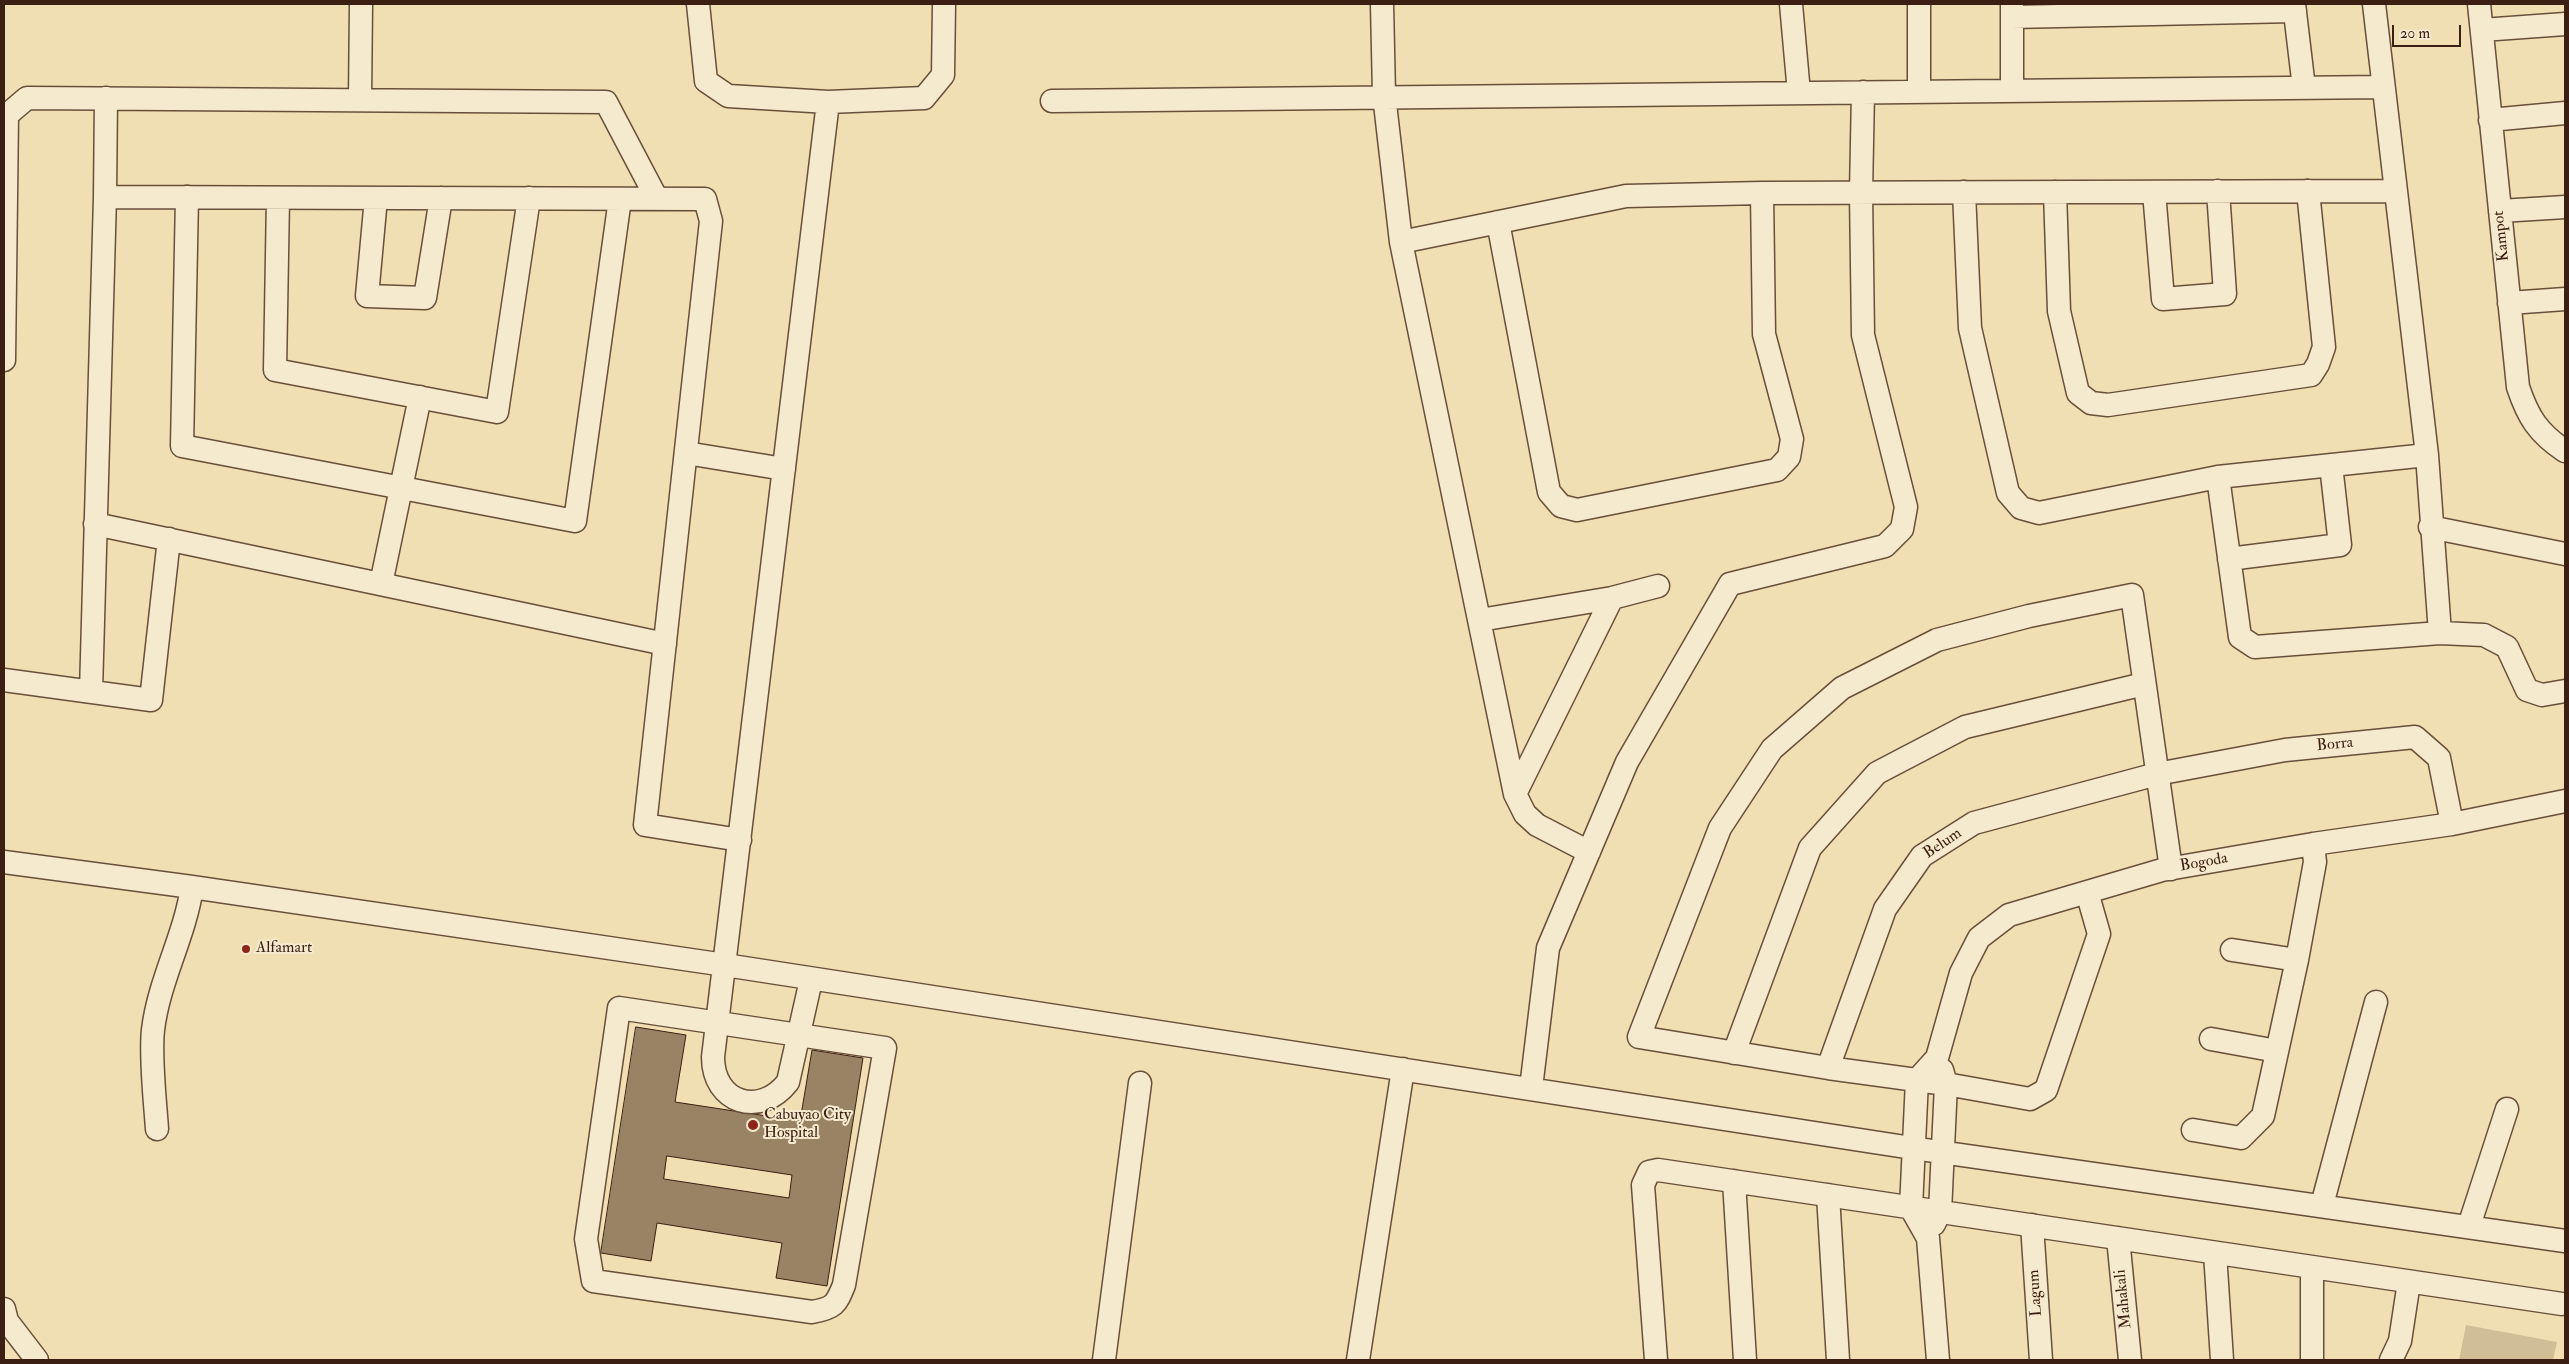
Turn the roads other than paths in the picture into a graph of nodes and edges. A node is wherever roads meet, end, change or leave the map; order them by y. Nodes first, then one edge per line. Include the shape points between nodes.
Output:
1 (361, 4) edge
2 (698, 4) edge
3 (944, 4) edge
4 (1382, 4) edge
5 (1792, 4) edge
6 (1918, 4) edge
7 (2374, 4) edge
8 (2479, 4) edge
9 (2295, 7) edge
10 (2012, 10) edge
11 (2565, 24) edge
12 (2482, 30) junction
13 (2383, 87) junction
14 (2304, 88) junction
15 (2012, 91) junction
16 (1863, 92) junction
17 (1919, 92) junction
18 (1799, 93) junction
19 (1384, 96) junction
20 (106, 98) junction
21 (360, 100) junction
22 (1052, 101) dead end
23 (828, 102) junction
24 (2565, 113) edge
25 (2490, 120) junction
26 (2308, 191) junction
27 (2394, 191) junction
28 (1964, 192) junction
29 (2056, 192) junction
30 (2154, 192) junction
31 (2218, 192) junction
32 (1762, 193) junction
33 (1861, 193) junction
34 (105, 197) junction
35 (187, 197) junction
36 (278, 198) junction
37 (376, 198) junction
38 (441, 198) junction
39 (529, 198) junction
40 (620, 199) junction
41 (657, 199) junction
42 (2565, 207) edge
43 (2500, 211) junction
44 (1498, 222) junction
45 (1401, 242) junction
46 (2565, 299) edge
47 (2509, 303) junction
48 (4, 360) edge
49 (420, 397) junction
50 (2565, 451) edge
51 (686, 453) junction
52 (2426, 455) junction
53 (2331, 465) junction
54 (784, 469) junction
55 (2218, 477) junction
56 (401, 488) junction
57 (95, 524) junction
58 (2430, 527) junction
59 (169, 539) junction
60 (2565, 554) edge
61 (2229, 559) junction
62 (381, 584) junction
63 (1658, 586) dead end
64 (1612, 598) junction
65 (1480, 620) junction
66 (2440, 633) junction
67 (665, 644) junction
68 (4, 680) edge
69 (2144, 684) junction
70 (2565, 691) edge
71 (91, 692) junction
72 (2157, 774) junction
73 (1514, 794) junction
74 (2565, 801) edge
75 (2452, 824) junction
76 (740, 840) junction
77 (2313, 844) junction
78 (1589, 852) junction
79 (4, 862) edge
80 (2170, 869) junction
81 (192, 887) junction
82 (2087, 892) junction
83 (2232, 950) dead end
84 (2297, 960) junction
85 (725, 965) junction
86 (811, 980) junction
87 (2376, 1002) dead end
88 (717, 1023) junction
89 (798, 1035) junction
90 (2211, 1038) dead end
91 (2277, 1051) junction
92 (1734, 1053) junction
93 (1937, 1058) junction
94 (1828, 1068) junction
95 (1403, 1069) junction
96 (1917, 1080) junction
97 (1140, 1083) dead end
98 (1946, 1084) junction
99 (1531, 1088) junction
100 (2508, 1109) dead end
101 (156, 1129) dead end
102 (2193, 1130) dead end
103 (1912, 1148) junction
104 (1943, 1152) junction
105 (1734, 1181) junction
106 (1828, 1195) junction
107 (2322, 1205) junction
108 (1910, 1208) junction
109 (1940, 1212) junction
110 (2032, 1225) junction
111 (2469, 1226) junction
112 (1928, 1238) junction
113 (2118, 1238) junction
114 (2565, 1241) edge
115 (2214, 1252) junction
116 (2312, 1267) junction
117 (2410, 1282) junction
118 (2562, 1304) dead end
119 (4, 1310) edge
120 (37, 1360) edge
121 (1104, 1360) edge
122 (1358, 1360) edge
123 (1656, 1360) edge
124 (1745, 1360) edge
125 (1838, 1360) edge
126 (1938, 1360) edge
127 (2041, 1360) edge
128 (2130, 1360) edge
129 (2222, 1360) edge
130 (2312, 1360) edge
131 (2390, 1360) edge

1 - 21 street
2 - 23 street via 706,81 728,96
3 - 23 street via 944,75 924,98
4 - 19 street
5 - 18 street
6 - 17 street
7 - 13 street
8 - 12 street, Kampot
9 - 10 street
9 - 14 street
10 - 15 street
11 - 12 street
12 - 25 street, Kampot
13 - 14 street
13 - 27 street
14 - 15 street
15 - 17 street
16 - 17 street
16 - 18 street
16 - 33 street
18 - 19 street
19 - 22 street
19 - 45 street
20 - 21 street
20 - 34 street
20 - 48 street via 27,98 7,115
21 - 41 street via 606,102
23 - 54 street
24 - 25 street
25 - 43 street, Kampot
26 - 27 street
26 - 29 street via 2324,347 2310,375 2108,405 2091,403 2078,393 2059,311
26 - 31 street
27 - 52 street
28 - 29 street
28 - 33 street
28 - 55 street via 1970,328 2008,493 2021,508 2039,513
29 - 30 street
30 - 31 street
30 - 31 street via 2163,299 2226,294
32 - 33 street
32 - 44 street via 1626,196
32 - 44 street via 1764,334 1792,439 1789,456 1777,470 1576,510 1561,506 1549,492
33 - 78 street via 1863,335 1906,507 1902,530 1885,546 1730,584 1627,762
34 - 35 street
34 - 57 street
35 - 36 street
35 - 56 street via 182,446
36 - 37 street
36 - 49 street via 275,370
37 - 38 street
37 - 38 street via 367,296 424,298
38 - 39 street
39 - 40 street
39 - 49 street via 497,412
40 - 41 street
40 - 56 street via 575,521
41 - 51 street via 705,199 711,221
42 - 43 street
43 - 47 street, Kampot
44 - 45 street
45 - 65 street
46 - 47 street
47 - 50 street, Kampot via 2518,386 2528,414 2540,432
49 - 56 street
51 - 54 street
51 - 67 street
52 - 53 street
52 - 58 street
53 - 55 street
53 - 61 street via 2340,545
54 - 76 street
55 - 61 street
56 - 62 street
57 - 59 street
57 - 71 street
58 - 60 street
58 - 66 street
59 - 62 street
59 - 71 street via 151,700
61 - 66 street via 2240,637 2255,646
62 - 67 street
63 - 64 street
64 - 65 street
64 - 73 street
65 - 73 street
66 - 70 street via 2484,635 2507,647 2527,690 2542,695
67 - 76 street via 646,825
68 - 71 street
69 - 72 street
69 - 92 street via 1965,727 1877,773 1810,848
69 - 92 street via 2132,595 2029,616 1937,640 1842,688 1772,749 1720,828 1639,1037
72 - 75 street, Borra via 2285,750 2416,737 2438,758
72 - 80 street
72 - 94 street, Belum via 1974,824 1922,856 1885,908
73 - 78 street via 1525,814 1537,825
74 - 75 street, Bogoda
75 - 77 street, Bogoda
76 - 85 street
77 - 80 street, Bogoda
77 - 84 street via 2315,862
78 - 99 street via 1548,948
79 - 81 street
80 - 82 street, Bogoda
81 - 85 street
81 - 101 street via 188,914 162,987 153,1030
82 - 93 street, Bogoda via 2008,916 1979,938 1961,973
82 - 98 street via 2099,934 2046,1090 2030,1099
83 - 84 street
84 - 91 street
85 - 86 street
85 - 88 street
86 - 89 street
86 - 95 street
87 - 107 street
88 - 89 street
88 - 89 street via 713,1057 717,1081 724,1090 745,1102 770,1099 788,1082
88 - 89 street via 619,1008 586,1239 593,1281 812,1312 836,1304 844,1284 885,1048
90 - 91 street
91 - 102 street via 2263,1116 2241,1138
92 - 94 street
93 - 96 street, Bogoda
93 - 98 street
94 - 96 street
95 - 99 street
95 - 122 street
96 - 98 street
96 - 103 street
97 - 121 street
98 - 104 street
99 - 103 street
100 - 111 street
103 - 104 street
103 - 108 street
104 - 107 street
104 - 109 street
105 - 106 street
105 - 123 street via 1658,1170 1649,1172 1644,1185
105 - 124 street
106 - 108 street
106 - 125 street
107 - 111 street
108 - 109 street
108 - 112 street
109 - 110 street
109 - 112 street
110 - 113 street
110 - 127 street, Lagum
111 - 114 street
112 - 126 street
113 - 115 street
113 - 128 street, Mahakali
115 - 116 street
115 - 129 street
116 - 117 street
116 - 130 street
117 - 118 street
117 - 131 street via 2400,1341
119 - 120 street via 8,1321

